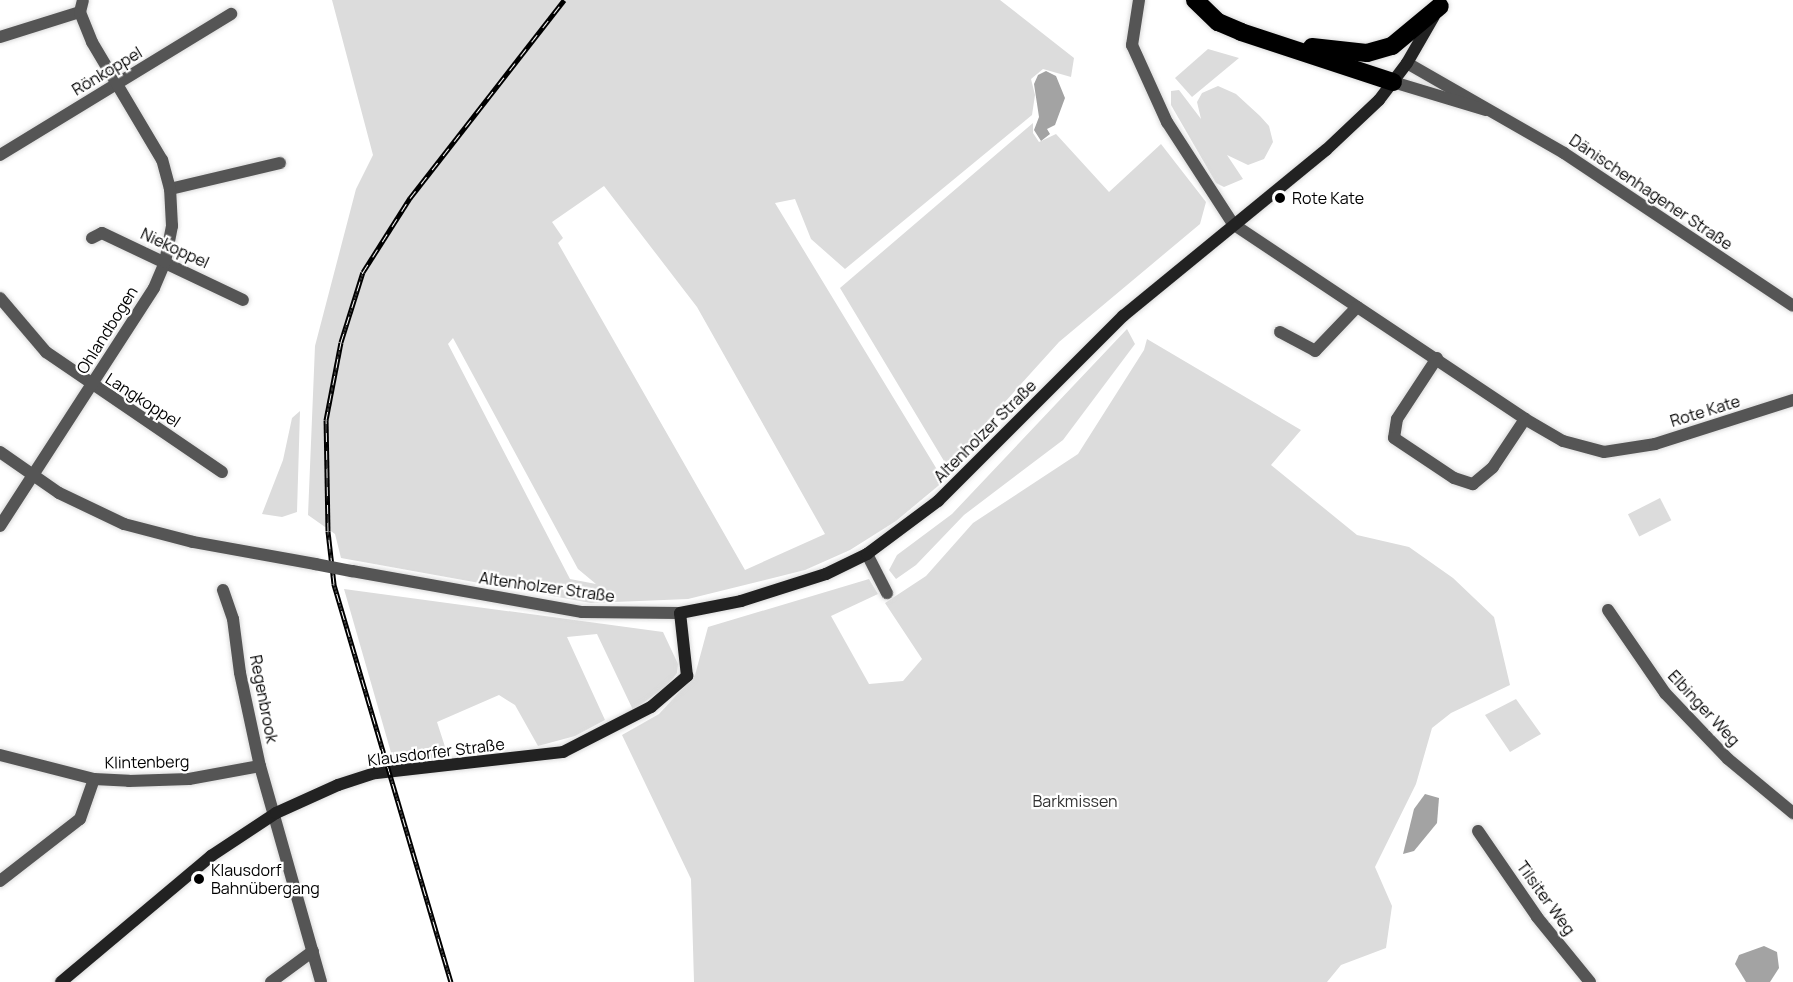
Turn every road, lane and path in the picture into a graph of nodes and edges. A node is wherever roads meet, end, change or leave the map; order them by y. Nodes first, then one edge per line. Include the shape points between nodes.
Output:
1 (1140, 0) edge
2 (1441, 3) edge
3 (1200, 4) edge
4 (82, 6) edge
5 (231, 14) dead end
6 (0, 37) edge
7 (1272, 42) junction
8 (1367, 53) junction
9 (1407, 63) junction
10 (1393, 82) junction
11 (118, 84) junction
12 (1488, 110) junction
13 (0, 155) edge
14 (280, 163) dead end
15 (170, 189) junction
16 (1233, 224) junction
17 (92, 238) dead end
18 (165, 262) junction
19 (0, 298) edge
20 (243, 300) dead end
21 (1793, 306) edge
22 (1357, 307) junction
23 (1280, 332) dead end
24 (1437, 358) junction
25 (91, 385) junction
26 (1793, 400) edge
27 (1525, 419) junction
28 (0, 452) edge
29 (222, 472) dead end
30 (32, 476) junction
31 (2, 518) edge
32 (867, 554) junction
33 (223, 590) dead end
34 (887, 593) dead end
35 (1608, 610) dead end
36 (680, 613) junction
37 (0, 755) edge
38 (260, 766) junction
39 (94, 780) junction
40 (276, 813) junction
41 (1793, 813) edge
42 (1478, 831) dead end
43 (0, 881) edge
44 (312, 951) junction
45 (61, 982) edge
46 (271, 982) edge
47 (321, 982) edge
48 (1590, 982) edge

1 - 16 street via 1132,45 1167,122
2 - 8 highway via 1392,46
2 - 9 street, Altenholzer Straße
3 - 7 highway via 1241,32
4 - 6 street, Ohlandbogen
4 - 11 street, Ohlandbogen via 92,42
5 - 11 street, Rönkoppel
7 - 8 highway
7 - 10 highway
8 - 10 highway via 1380,63
9 - 10 street, Altenholzer Straße
9 - 12 street, Dänischenhagener Straße via 1473,97
10 - 12 street, Dänischenhagener Straße
10 - 16 street, Altenholzer Straße via 1326,150
11 - 13 street, Rönkoppel
11 - 15 street, Ohlandbogen via 162,160
12 - 21 street, Dänischenhagener Straße via 1564,153
14 - 15 street
15 - 18 street, Ohlandbogen via 172,226
16 - 22 street, Rote Kate
16 - 32 street, Altenholzer Straße via 1123,316 938,501
17 - 18 street, Niekoppel via 102,233
18 - 20 street, Niekoppel
18 - 25 street, Ohlandbogen via 154,288
19 - 25 street, Langkoppel via 46,352
22 - 23 street via 1315,351
22 - 24 street, Rote Kate
24 - 27 street, Rote Kate
24 - 27 street via 1397,419 1394,438 1454,478 1473,484 1493,467
25 - 29 street, Langkoppel
25 - 30 street, Ohlandbogen
26 - 27 street, Rote Kate via 1655,444 1604,452 1563,441
28 - 30 street, Altenholzer Straße
30 - 31 street, Ohlandbogen
30 - 36 street, Altenholzer Straße, bridge via 124,524 193,542 582,612
32 - 34 street
32 - 36 street, Altenholzer Straße via 788,588
33 - 38 street, Regenbrook via 233,619
35 - 41 street, Elbinger Weg via 1665,693 1728,759
36 - 40 street, Klausdorfer Straße via 687,676 651,707 563,752 376,774 338,785
37 - 39 street, Klintenberg
38 - 39 street, Klintenberg via 189,779
38 - 40 street, Regenbrook
39 - 43 street via 80,819
40 - 44 street, Regenbrook
40 - 45 street, Klausdorfer Straße via 211,856
42 - 48 street, Tilsiter Weg via 1537,916
44 - 46 street
44 - 47 street, Regenbrook

